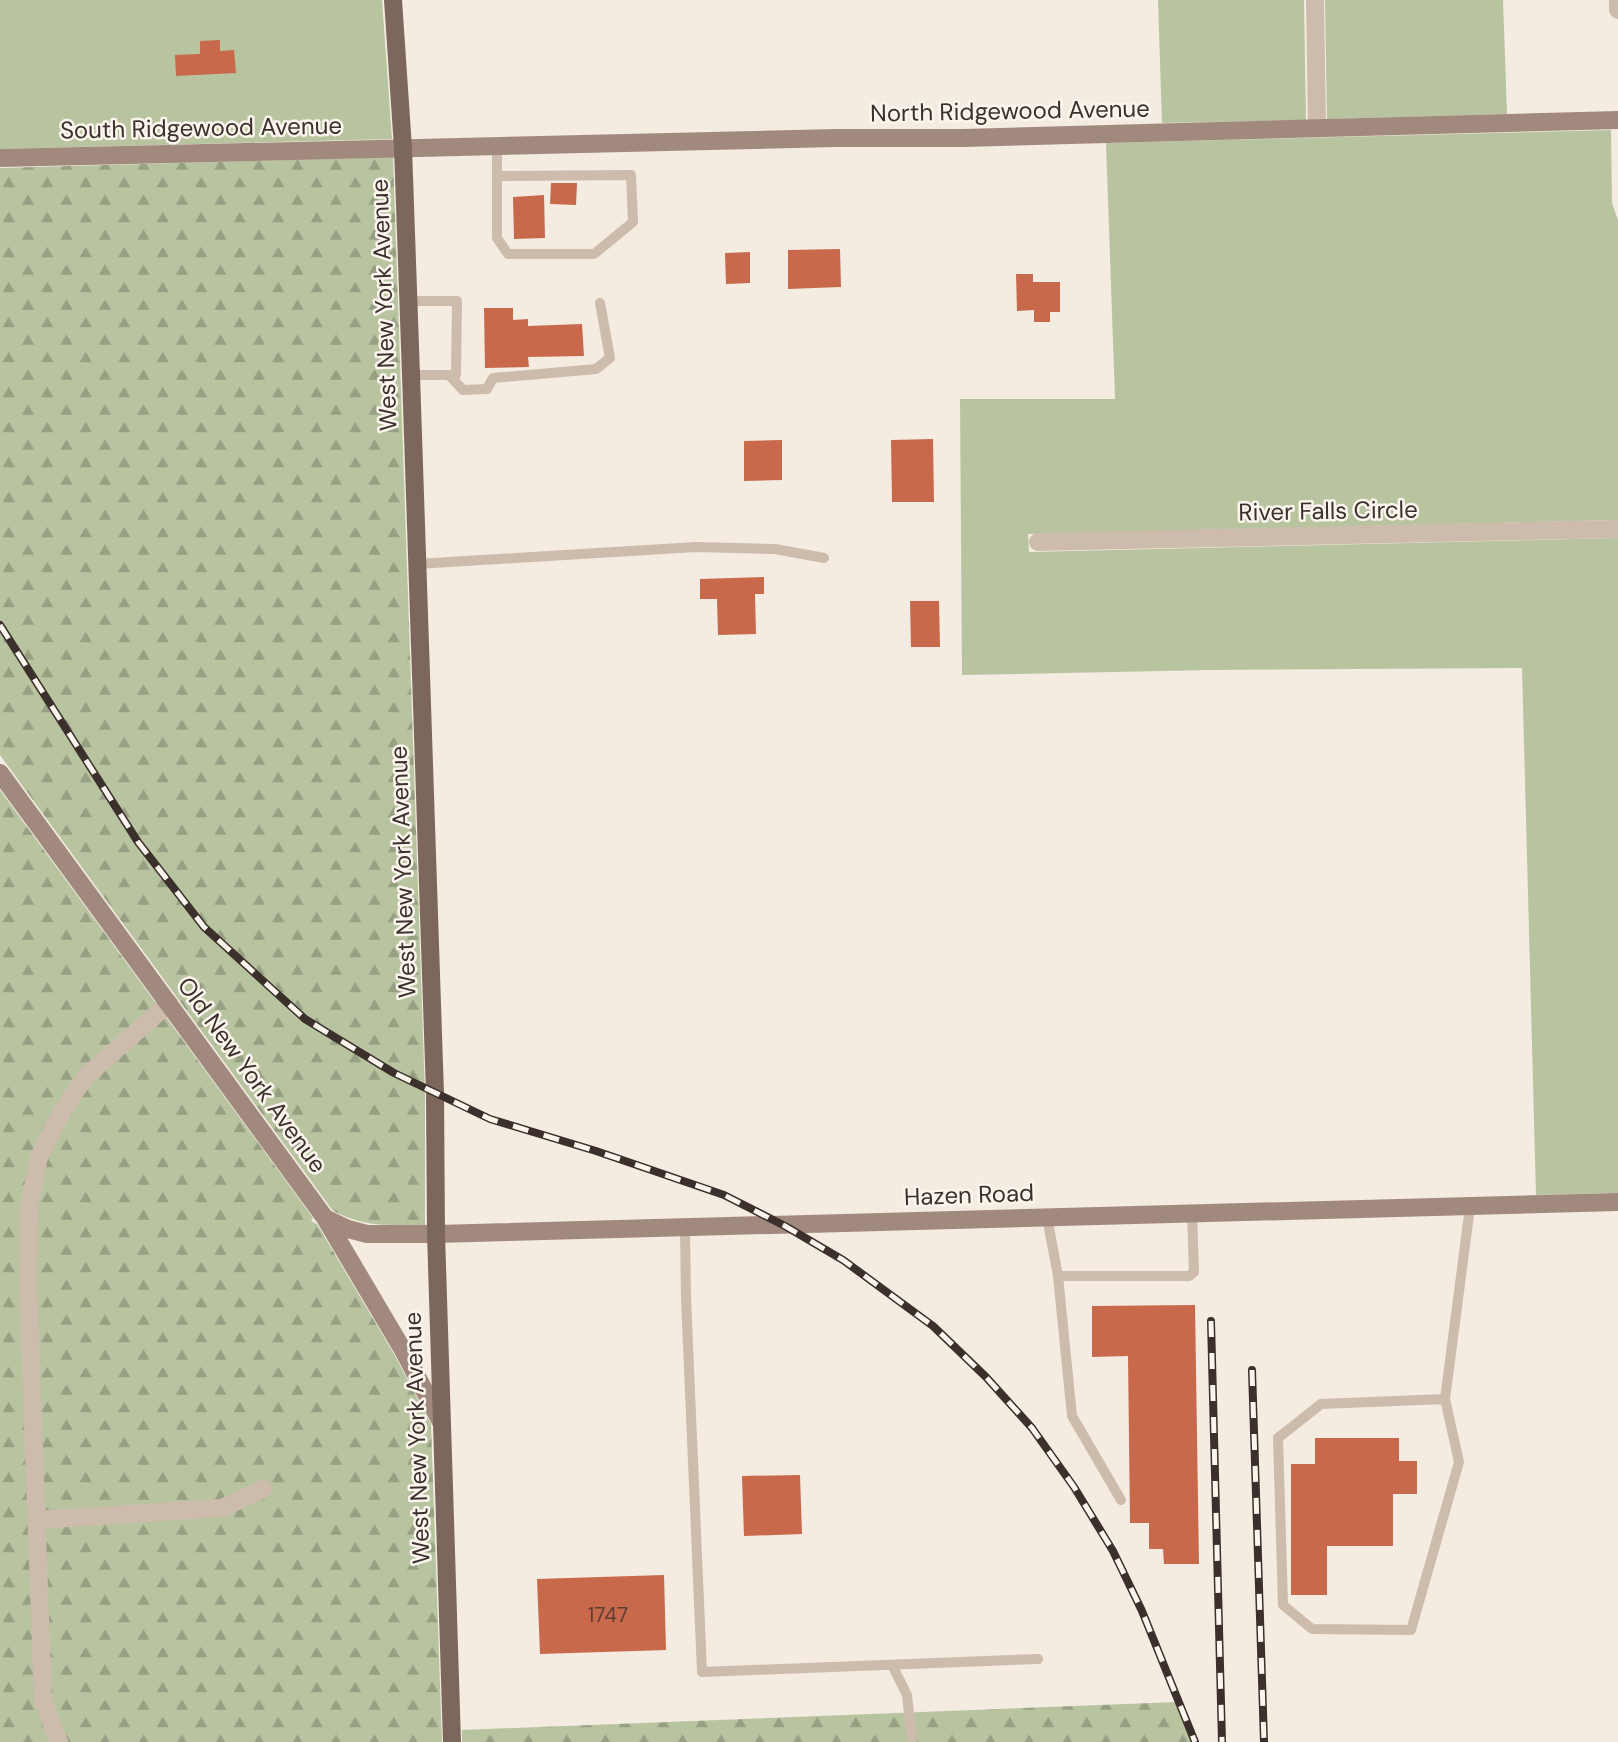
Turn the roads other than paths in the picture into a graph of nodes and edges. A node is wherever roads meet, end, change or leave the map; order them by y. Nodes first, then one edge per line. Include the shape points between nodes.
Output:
1 (393, 0) edge
2 (1315, 0) edge
3 (1618, 0) edge
4 (1618, 10) edge
5 (1618, 120) edge
6 (1317, 128) junction
7 (497, 146) junction
8 (403, 148) junction
9 (0, 158) edge
10 (497, 176) junction
11 (408, 301) junction
12 (600, 303) dead end
13 (411, 375) junction
14 (449, 375) junction
15 (1618, 529) edge
16 (1038, 542) dead end
17 (824, 558) dead end
18 (417, 564) junction
19 (0, 773) edge
20 (169, 1003) junction
21 (1618, 1202) edge
22 (1470, 1207) junction
23 (1192, 1213) junction
24 (1047, 1217) junction
25 (325, 1218) junction
26 (685, 1228) junction
27 (436, 1234) junction
28 (1058, 1276) junction
29 (1445, 1399) junction
30 (441, 1422) junction
31 (263, 1489) dead end
32 (1121, 1500) dead end
33 (36, 1520) junction
34 (1038, 1659) dead end
35 (892, 1665) junction
36 (59, 1742) edge
37 (452, 1742) edge
38 (912, 1742) edge

1 - 8 main road, West New York Avenue
2 - 6 street
3 - 4 street
5 - 6 street, North Ridgewood Avenue
6 - 7 street, North Ridgewood Avenue
7 - 8 street, North Ridgewood Avenue
7 - 10 lane
8 - 9 street, South Ridgewood Avenue
8 - 11 main road, West New York Avenue
10 - 10 lane via 497,237 508,254 594,254 633,222 631,175
11 - 13 main road, West New York Avenue
11 - 14 lane via 457,301 456,375
12 - 14 lane via 610,358 596,369 493,378 487,389 463,390
13 - 14 lane
13 - 18 main road, West New York Avenue
15 - 16 street, River Falls Circle
17 - 18 lane via 775,549 696,547
18 - 27 main road, West New York Avenue
19 - 20 street, Old New York Avenue
20 - 25 street, Old New York Avenue
20 - 33 street via 85,1077 39,1157 29,1206 28,1285
21 - 22 street, Hazen Road
22 - 23 street, Hazen Road
22 - 29 lane
23 - 24 street, Hazen Road
23 - 28 lane via 1194,1272 1189,1276
24 - 26 street, Hazen Road
24 - 28 lane
25 - 27 street, Hazen Road via 367,1234
25 - 30 street, Old New York Avenue
26 - 27 street, Hazen Road
26 - 35 lane via 702,1672
27 - 30 main road, West New York Avenue
28 - 32 lane via 1072,1416
29 - 29 lane via 1459,1462 1411,1630 1312,1629 1283,1605 1278,1438 1321,1404
30 - 37 main road, West New York Avenue
31 - 33 street via 222,1508
33 - 36 street via 43,1701
34 - 35 lane
35 - 38 lane via 906,1695

